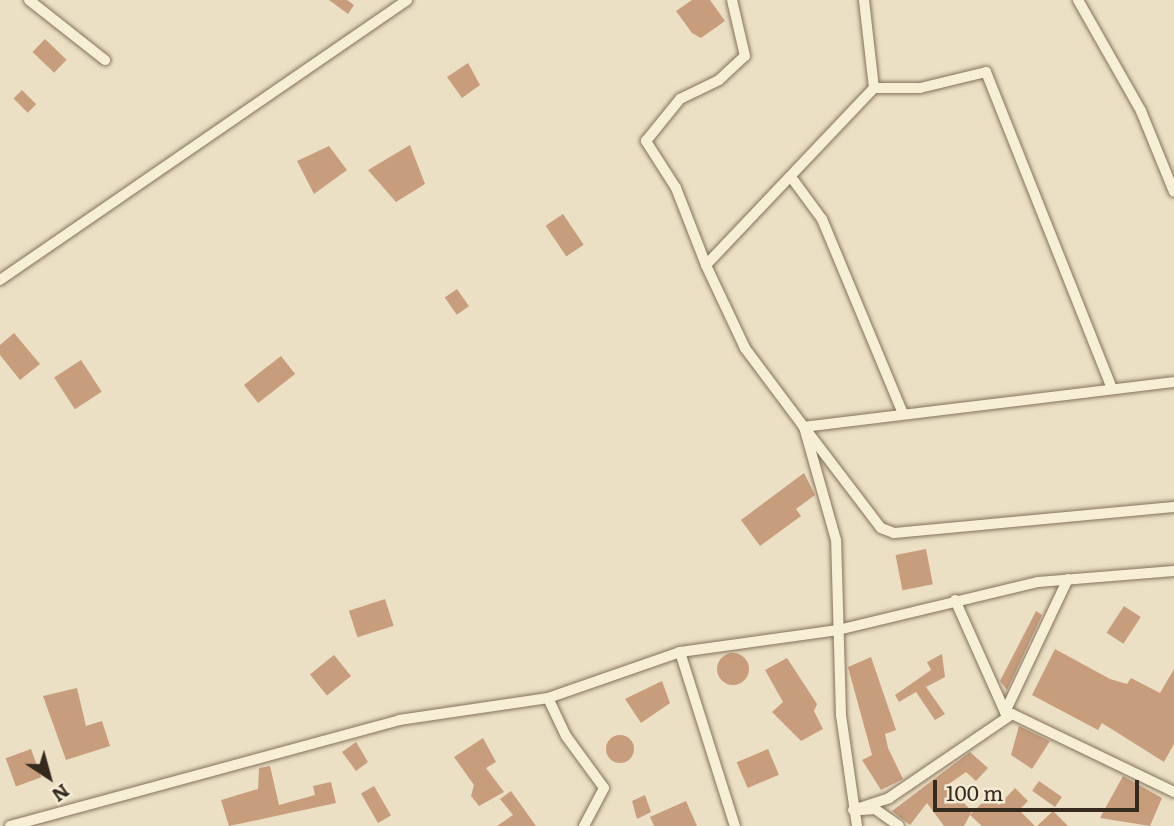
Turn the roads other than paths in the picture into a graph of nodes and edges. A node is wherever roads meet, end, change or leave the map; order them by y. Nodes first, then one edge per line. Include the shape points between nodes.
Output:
1 (29, 0) edge
2 (407, 0) edge
3 (732, 0) edge
4 (864, 0) edge
5 (1078, 0) edge
6 (105, 60) dead end
7 (874, 88) junction
8 (791, 177) junction
9 (1174, 192) edge
10 (706, 265) junction
11 (0, 280) edge
12 (1174, 382) edge
13 (1111, 386) junction
14 (903, 414) junction
15 (804, 427) junction
16 (1174, 506) edge
17 (1174, 572) edge
18 (1068, 579) junction
19 (955, 600) junction
20 (838, 631) junction
21 (680, 652) junction
22 (548, 698) junction
23 (1006, 714) junction
24 (1174, 792) edge
25 (853, 810) junction
26 (10, 826) edge
27 (584, 826) edge
28 (735, 826) edge
29 (857, 826) edge
30 (899, 826) edge

1 - 6 street
2 - 11 street
3 - 10 street via 745,56 719,80 680,99 646,141 676,188
4 - 7 street
5 - 9 street via 1141,111
7 - 8 street
7 - 13 street via 920,88 986,72
8 - 10 street
8 - 14 street via 822,219
10 - 15 street via 745,348
12 - 13 street
13 - 14 street
14 - 15 street
15 - 16 street via 881,528 894,533
15 - 20 street via 836,540
17 - 18 street
18 - 19 street
18 - 23 street
19 - 20 street
19 - 23 street
20 - 21 street
20 - 25 street
21 - 22 street
21 - 28 street
22 - 26 street via 399,720
22 - 27 street via 566,736 604,788
23 - 24 street via 1029,718
23 - 25 street via 889,798
25 - 29 street
25 - 30 street via 874,809

